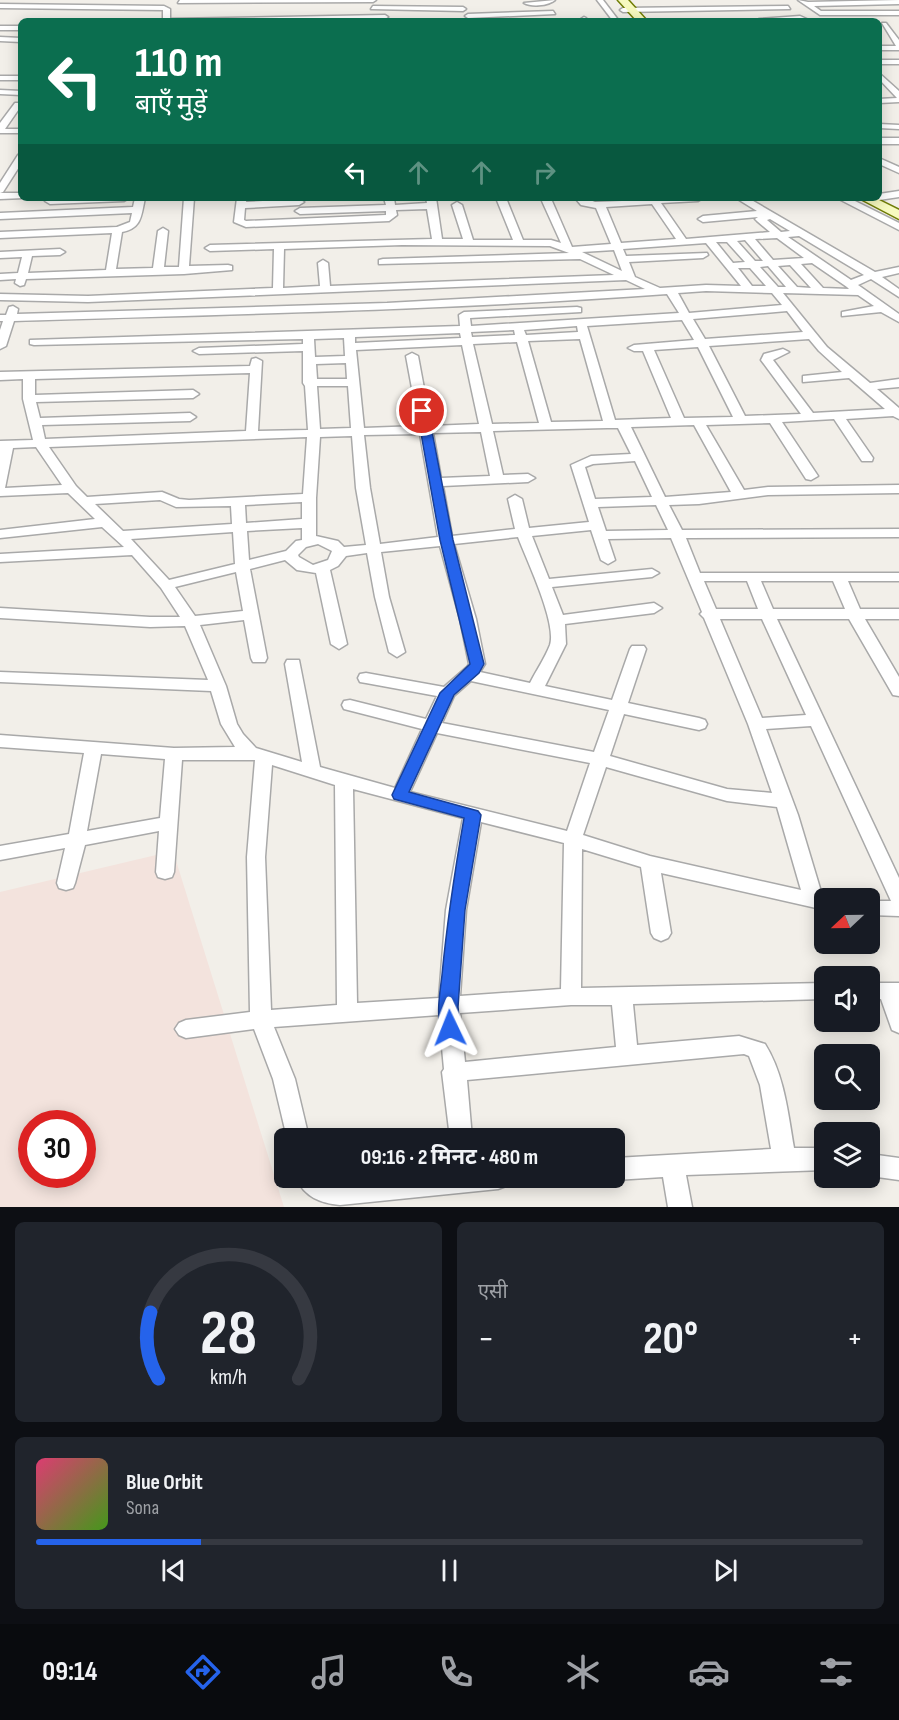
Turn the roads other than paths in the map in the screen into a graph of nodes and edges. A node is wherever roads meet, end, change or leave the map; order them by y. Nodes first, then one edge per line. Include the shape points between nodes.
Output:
1 (127, 0) edge
2 (283, 0) edge
3 (373, 0) edge
4 (456, 0) edge
5 (552, 0) edge
6 (600, 0) edge
7 (614, 0) edge
8 (637, 0) edge
9 (694, 0) edge
10 (746, 0) edge
11 (853, 1) edge
12 (180, 2) dead end
13 (804, 2) edge
14 (899, 2) edge
15 (103, 4) edge
16 (504, 4) dead end
17 (514, 4) dead end
18 (0, 6) edge
19 (50, 7) junction
20 (79, 7) junction
21 (626, 7) edge
22 (752, 8) junction
23 (788, 8) dead end
24 (315, 9) dead end
25 (425, 9) junction
26 (463, 9) junction
27 (644, 10) junction
28 (178, 11) dead end
29 (704, 12) junction
30 (866, 13) junction
31 (899, 13) edge
32 (43, 14) dead end
33 (72, 14) dead end
34 (511, 14) junction
35 (166, 15) junction
36 (385, 17) dead end
37 (97, 18) dead end
38 (154, 18) dead end
39 (281, 18) edge
40 (350, 18) edge
41 (426, 18) edge
42 (470, 18) edge
43 (526, 18) edge
44 (614, 18) edge
45 (639, 18) edge
46 (652, 18) edge
47 (760, 18) edge
48 (872, 18) edge
49 (885, 24) edge
50 (0, 28) edge
51 (18, 28) edge
52 (0, 39) edge
53 (18, 39) edge
54 (18, 41) edge
55 (898, 44) edge
56 (882, 47) edge
57 (6, 50) dead end
58 (882, 62) edge
59 (899, 62) edge
60 (899, 71) edge
61 (882, 74) edge
62 (0, 78) edge
63 (18, 78) edge
64 (882, 78) edge
65 (882, 89) edge
66 (0, 92) edge
67 (18, 93) edge
68 (897, 94) edge
69 (882, 100) edge
70 (16, 105) edge
71 (4, 119) edge
72 (882, 126) edge
73 (899, 127) edge
74 (0, 130) edge
75 (18, 131) edge
76 (882, 141) edge
77 (899, 141) edge
78 (18, 162) edge
79 (882, 162) edge
80 (899, 170) edge
81 (0, 190) edge
82 (899, 194) edge
83 (0, 196) edge
84 (18, 196) edge
85 (882, 197) edge
86 (51, 201) edge
87 (140, 201) edge
88 (189, 201) edge
89 (241, 201) edge
90 (502, 201) edge
91 (547, 201) dead end
92 (582, 201) edge
93 (655, 201) joint
94 (746, 201) edge
95 (848, 201) edge
96 (878, 201) edge
97 (882, 201) edge
98 (431, 202) edge
99 (390, 203) edge
100 (457, 205) dead end
101 (600, 205) junction
102 (300, 208) edge
103 (899, 208) edge
104 (138, 210) junction
105 (45, 214) junction
106 (770, 215) junction
107 (899, 215) edge
108 (0, 216) edge
109 (703, 219) dead end
110 (899, 227) edge
111 (117, 230) junction
112 (163, 231) dead end
113 (65, 232) junction
114 (803, 233) junction
115 (0, 235) edge
116 (779, 235) junction
117 (730, 239) junction
118 (709, 240) junction
119 (438, 242) junction
120 (449, 242) junction
121 (469, 242) junction
122 (519, 242) junction
123 (683, 242) junction
124 (379, 243) junction
125 (790, 243) junction
126 (300, 245) junction
127 (279, 246) junction
128 (618, 246) junction
129 (755, 246) junction
130 (210, 248) dead end
131 (233, 248) junction
132 (569, 249) junction
133 (801, 251) junction
134 (60, 252) junction
135 (28, 254) junction
136 (0, 255) edge
137 (703, 255) dead end
138 (582, 256) junction
139 (453, 258) junction
140 (624, 259) junction
141 (815, 260) junction
142 (793, 262) junction
143 (772, 263) junction
144 (323, 264) dead end
145 (752, 264) junction
146 (729, 266) junction
147 (228, 268) junction
148 (899, 270) edge
149 (184, 271) junction
150 (158, 272) junction
151 (110, 274) junction
152 (384, 274) junction
153 (54, 275) junction
154 (872, 275) junction
155 (22, 276) junction
156 (0, 277) edge
157 (630, 277) junction
158 (565, 280) junction
159 (456, 283) junction
160 (325, 288) junction
161 (748, 288) junction
162 (855, 289) junction
163 (278, 290) junction
164 (775, 290) junction
165 (665, 291) junction
166 (795, 291) junction
167 (820, 291) junction
168 (897, 291) edge
169 (225, 292) junction
170 (0, 297) edge
171 (16, 297) junction
172 (572, 298) junction
173 (387, 306) junction
174 (509, 307) junction
175 (790, 308) junction
176 (883, 309) junction
177 (577, 310) junction
178 (224, 312) junction
179 (846, 314) dead end
180 (686, 317) junction
181 (6, 318) edge
182 (899, 319) edge
183 (126, 326) junction
184 (517, 326) junction
185 (582, 329) junction
186 (811, 334) junction
187 (467, 335) junction
188 (204, 338) junction
189 (522, 338) junction
190 (307, 341) junction
191 (34, 342) dead end
192 (702, 344) junction
193 (0, 346) edge
194 (350, 347) junction
195 (634, 348) dead end
196 (648, 348) junction
197 (199, 351) junction
198 (783, 352) dead end
199 (412, 356) dead end
200 (308, 361) junction
201 (195, 371) junction
202 (852, 374) junction
203 (29, 376) junction
204 (0, 377) edge
205 (807, 379) dead end
206 (354, 382) junction
207 (309, 383) junction
208 (899, 383) edge
209 (868, 387) junction
210 (194, 394) junction
211 (28, 399) junction
212 (898, 413) edge
213 (838, 416) junction
214 (190, 417) junction
215 (810, 417) junction
216 (774, 419) junction
217 (741, 420) junction
218 (698, 422) junction
219 (34, 423) junction
220 (679, 423) junction
221 (617, 424) junction
222 (546, 426) junction
223 (487, 428) junction
224 (426, 430) junction
225 (359, 432) junction
226 (314, 433) junction
227 (252, 435) junction
228 (190, 437) junction
229 (40, 443) junction
230 (4, 445) edge
231 (638, 457) junction
232 (867, 458) dead end
233 (811, 476) dead end
234 (528, 478) dead end
235 (498, 480) junction
236 (436, 482) junction
237 (0, 486) edge
238 (71, 489) junction
239 (899, 489) edge
240 (0, 492) edge
241 (740, 495) junction
242 (309, 498) junction
243 (515, 499) dead end
244 (659, 500) junction
245 (84, 501) junction
246 (238, 501) junction
247 (590, 502) junction
248 (107, 522) junction
249 (310, 523) junction
250 (239, 526) junction
251 (599, 530) junction
252 (524, 532) junction
253 (676, 532) junction
254 (899, 533) edge
255 (0, 534) edge
256 (121, 535) junction
257 (446, 540) junction
258 (309, 541) junction
259 (373, 547) junction
260 (136, 551) junction
261 (340, 552) junction
262 (291, 554) junction
263 (0, 558) edge
264 (608, 560) dead end
265 (242, 566) junction
266 (322, 568) junction
267 (652, 573) dead end
268 (752, 576) junction
269 (837, 576) junction
270 (694, 577) junction
271 (899, 577) edge
272 (543, 584) junction
273 (166, 585) junction
274 (654, 608) dead end
275 (0, 614) edge
276 (708, 614) junction
277 (767, 614) junction
278 (899, 614) edge
279 (251, 615) junction
280 (855, 615) junction
281 (558, 620) junction
282 (191, 621) junction
283 (339, 644) dead end
284 (638, 649) dead end
285 (398, 652) dead end
286 (259, 658) dead end
287 (293, 664) dead end
288 (468, 675) junction
289 (0, 677) edge
290 (366, 678) dead end
291 (218, 686) junction
292 (898, 686) edge
293 (535, 689) junction
294 (447, 693) junction
295 (350, 705) dead end
296 (618, 707) junction
297 (817, 720) junction
298 (699, 724) dead end
299 (756, 724) junction
300 (430, 726) junction
301 (0, 741) edge
302 (93, 749) junction
303 (174, 754) junction
304 (257, 755) junction
305 (600, 759) junction
306 (312, 771) junction
307 (344, 781) junction
308 (400, 795) junction
309 (784, 801) junction
310 (472, 815) junction
311 (168, 823) junction
312 (77, 838) junction
313 (573, 840) junction
314 (0, 853) edge
315 (650, 863) junction
316 (165, 872) dead end
317 (66, 883) dead end
318 (815, 888) edge
319 (899, 898) edge
320 (814, 901) edge
321 (880, 908) edge
322 (899, 909) edge
323 (662, 933) dead end
324 (814, 991) edge
325 (886, 991) edge
326 (622, 996) junction
327 (571, 997) junction
328 (449, 1007) junction
329 (347, 1013) junction
330 (261, 1019) junction
331 (899, 1024) edge
332 (186, 1029) dead end
333 (627, 1054) junction
334 (453, 1072) junction
335 (296, 1128) edge
336 (459, 1128) edge
337 (784, 1159) junction
338 (814, 1159) edge
339 (672, 1165) junction
340 (880, 1166) edge
341 (625, 1168) edge
342 (899, 1169) edge
343 (315, 1188) edge
344 (390, 1188) edge
345 (680, 1207) edge

1 - 15 street
2 - 3 street
2 - 12 street
2 - 39 street
4 - 26 street
5 - 17 street
6 - 44 street
7 - 21 main road
8 - 27 street
9 - 29 street
10 - 22 street
11 - 13 street
11 - 14 street
11 - 30 street
13 - 30 street via 820,14
15 - 20 street
15 - 35 street via 161,8 166,9
15 - 37 street
16 - 34 street
18 - 19 street
19 - 20 street
19 - 32 street
20 - 33 street
21 - 27 street
21 - 45 main road
22 - 23 street
22 - 29 street
22 - 47 street
24 - 25 street
25 - 26 street
25 - 41 street
26 - 42 street
27 - 29 street
27 - 46 street
28 - 35 street
30 - 31 street
30 - 48 street
34 - 42 street
34 - 43 street via 552,16
35 - 38 street
36 - 40 street
49 - 55 street
50 - 51 street
52 - 53 street
54 - 57 street
55 - 56 street
58 - 59 street
60 - 61 street
62 - 63 street
64 - 68 street
65 - 68 street
66 - 67 street
68 - 69 street
70 - 71 street
71 - 74 street
72 - 73 street
74 - 75 street
76 - 77 street
78 - 81 street
79 - 80 street
82 - 85 street
83 - 84 street
86 - 105 street
87 - 104 street
88 - 149 street
89 - 102 street
89 - 102 street via 241,223
90 - 122 street
91 - 132 street
92 - 101 street
93 - 101 street
93 - 123 street
94 - 106 street
95 - 110 street
96 - 107 main road
97 - 103 main road
98 - 99 street
98 - 119 street
99 - 102 street via 392,217 385,219
100 - 121 street
101 - 128 street
102 - 126 street
104 - 105 street
104 - 111 street via 133,226
105 - 108 street
106 - 109 street
106 - 114 street
106 - 116 street via 760,219
111 - 113 street
111 - 151 street
112 - 150 street
113 - 115 street
113 - 134 street
114 - 116 street
114 - 154 street
116 - 125 street
116 - 129 street
117 - 118 street
117 - 129 street
117 - 145 street
118 - 123 street
118 - 146 street
119 - 120 street
119 - 124 street
120 - 121 street
120 - 139 street
121 - 122 street
122 - 132 street via 551,243
123 - 128 street
124 - 126 street
124 - 152 street
125 - 129 street
125 - 133 street
126 - 127 street
127 - 131 street
127 - 163 street
128 - 132 street
128 - 140 street
129 - 133 street
129 - 143 street
130 - 131 street
131 - 147 street
132 - 138 street
133 - 141 street
134 - 135 street
134 - 153 street
135 - 136 street
135 - 155 street
137 - 140 street
138 - 139 street
138 - 157 street
139 - 152 street
139 - 159 street
140 - 157 street
141 - 142 street
141 - 162 street
142 - 143 street
142 - 167 street
143 - 145 street
143 - 166 street
144 - 160 street
145 - 146 street
145 - 164 street
146 - 161 street
147 - 149 street
147 - 169 street
148 - 154 street
149 - 150 street
150 - 151 street
151 - 153 street
152 - 159 street
152 - 160 street
152 - 173 street
153 - 155 street
154 - 162 street via 858,279
154 - 168 street
155 - 156 street
155 - 171 street
157 - 158 street
157 - 165 street
158 - 159 street
158 - 172 street
160 - 163 street
161 - 164 street
161 - 165 street
162 - 167 street
162 - 176 street
163 - 169 street
164 - 166 street
164 - 175 street
165 - 172 street
165 - 180 street
166 - 167 street
169 - 171 street
169 - 178 street
170 - 171 street
171 - 181 street
172 - 174 street
172 - 177 street
173 - 174 street
173 - 178 street
174 - 177 street
174 - 184 street
174 - 187 street via 464,315
175 - 180 street
175 - 186 street
176 - 179 street
176 - 182 street
177 - 185 street
178 - 183 street
180 - 185 street
180 - 192 street
181 - 183 street
181 - 193 street
183 - 188 street
183 - 191 street
184 - 185 street
184 - 187 street
184 - 189 street
185 - 189 street
185 - 221 street
186 - 192 street
186 - 202 street
187 - 189 street
187 - 194 street
187 - 223 street
188 - 190 street
188 - 197 street
189 - 222 street
190 - 194 street
190 - 197 street
190 - 200 street
192 - 196 street
192 - 217 street
194 - 200 street
194 - 206 street
195 - 196 street
196 - 220 street
197 - 201 street
198 - 215 street via 772,354 767,360
199 - 224 street
200 - 207 street
201 - 203 street
201 - 210 street
201 - 227 street via 256,365
202 - 205 street
202 - 209 street
203 - 204 street
203 - 211 street
206 - 207 street
206 - 225 street
207 - 226 street
208 - 209 street
209 - 212 street
210 - 211 street
210 - 214 street
211 - 219 street
212 - 213 street
213 - 215 street
213 - 232 street
214 - 219 street
214 - 228 street
215 - 216 street
216 - 217 street
216 - 233 street
217 - 218 street
218 - 220 street
218 - 241 street
219 - 229 street
220 - 221 street
221 - 222 street
221 - 231 street
222 - 223 street
223 - 224 street
223 - 235 street
224 - 225 street
224 - 236 street
225 - 226 street
225 - 259 street
226 - 227 street
226 - 242 street
227 - 228 street
228 - 229 street
229 - 230 street
229 - 238 street
230 - 237 street
231 - 244 street
231 - 247 street via 591,460 578,465
234 - 235 street
235 - 236 street
236 - 257 street
238 - 240 street
238 - 245 street
239 - 241 street
241 - 244 street
242 - 246 street
242 - 249 street
243 - 252 street
244 - 247 street
244 - 253 street
245 - 246 street via 156,495 182,504
245 - 248 street
246 - 250 street
247 - 251 street
248 - 255 street
248 - 256 street
249 - 250 street
249 - 258 street
250 - 256 street
250 - 265 street
251 - 252 street
251 - 253 street
251 - 264 street
252 - 257 street
252 - 272 street
253 - 254 street
253 - 270 street
256 - 260 street
257 - 259 street
257 - 288 street via 477,657 477,664
258 - 261 street via 328,542
258 - 262 street
259 - 261 street
259 - 285 street
260 - 263 street
260 - 273 street
261 - 266 street via 337,560
262 - 265 street
262 - 266 street via 296,564
265 - 273 street
265 - 279 street
266 - 283 street
267 - 272 street
268 - 269 street
268 - 270 street
268 - 277 street
269 - 271 street
269 - 280 street
270 - 276 street
272 - 281 street
273 - 282 street
274 - 281 street
275 - 282 street
276 - 277 street
276 - 299 street
277 - 280 street
277 - 297 street
278 - 280 street
279 - 282 street
279 - 286 street
280 - 292 street
281 - 293 street via 558,644
282 - 291 street
284 - 296 street
287 - 306 street
288 - 293 street
288 - 294 street
289 - 291 street
290 - 294 street
291 - 304 street via 236,737
293 - 296 street
294 - 300 street
295 - 300 street
296 - 298 street
296 - 305 street
297 - 299 street
297 - 319 street
299 - 309 street
300 - 305 street
300 - 308 street
301 - 302 street
302 - 303 street
302 - 312 street
303 - 304 street
303 - 311 street
304 - 306 street
304 - 330 street
305 - 309 street via 727,795
305 - 313 street
306 - 307 street
307 - 308 street
307 - 329 street
308 - 310 street
309 - 318 street
310 - 313 street
310 - 328 street via 456,910
311 - 312 street
311 - 316 street
312 - 314 street
312 - 317 street
313 - 315 street
313 - 327 street
315 - 320 street
315 - 323 street
321 - 322 street
324 - 326 street
325 - 331 street
326 - 327 street
326 - 333 street
327 - 328 street
328 - 329 street
328 - 334 street
329 - 330 street
330 - 332 street
330 - 335 street via 284,1079
333 - 334 street
333 - 337 street via 739,1044 757,1050 768,1073
334 - 336 street
337 - 338 street
337 - 339 street
339 - 341 street
339 - 345 street
340 - 342 street
343 - 344 street via 340,1194

